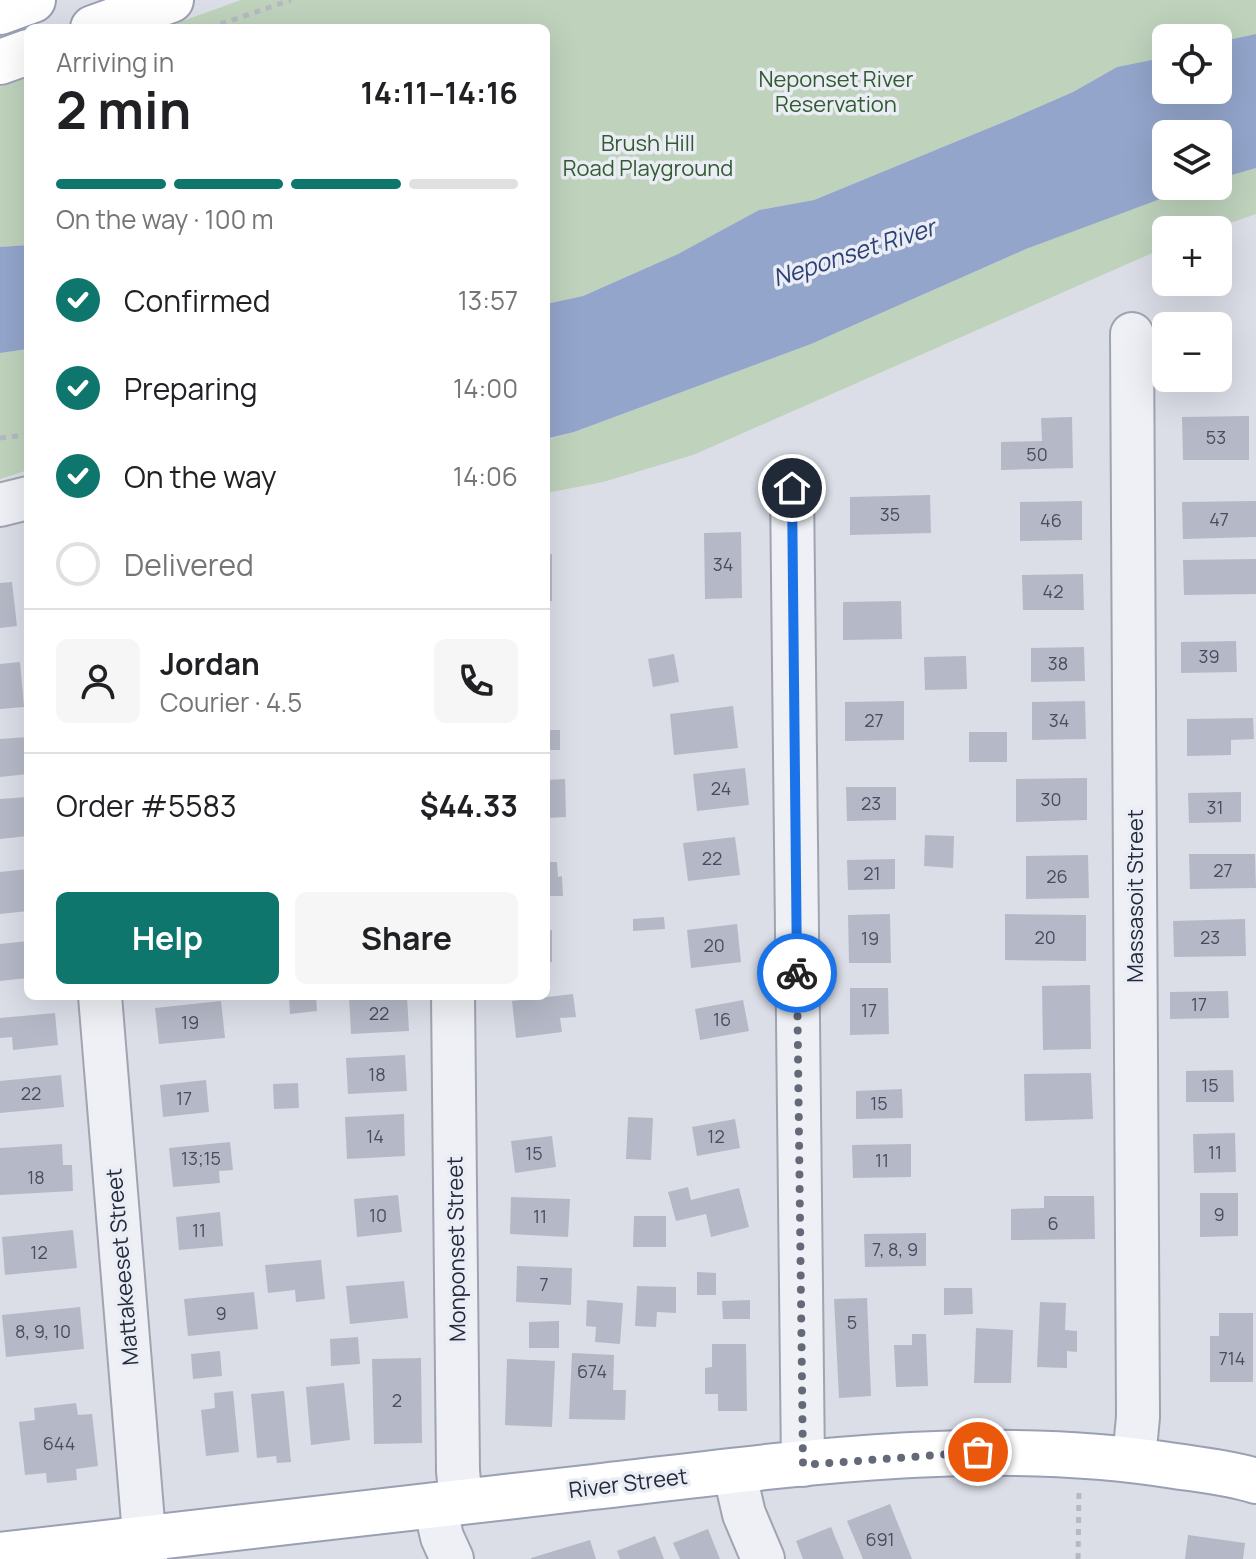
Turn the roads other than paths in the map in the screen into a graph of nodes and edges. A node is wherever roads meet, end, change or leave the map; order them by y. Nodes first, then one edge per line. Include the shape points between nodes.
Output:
1 (33, 0) edge
2 (171, 0) edge
3 (0, 12) edge
4 (104, 24) edge
5 (24, 53) edge
6 (0, 62) edge
7 (1132, 334) dead end
8 (792, 488) dead end
9 (24, 499) edge
10 (0, 505) edge
11 (100, 1000) edge
12 (453, 1000) edge
13 (1134, 1459) junction
14 (803, 1465) junction
15 (734, 1471) junction
16 (1256, 1481) edge
17 (448, 1504) junction
18 (145, 1549) edge
19 (0, 1555) edge
20 (452, 1559) edge
21 (763, 1559) edge

1 - 3 main road
2 - 4 main road
5 - 6 main road
7 - 13 street, Massasoit Street via 1138,1417
8 - 14 street
9 - 10 street
11 - 18 street, Mattakeeset Street
12 - 17 street, Monponset Street via 458,1471
13 - 14 main road, River Street via 978,1452
13 - 16 main road, River Street
14 - 15 main road, River Street
15 - 17 main road, River Street
15 - 21 street
17 - 18 main road, River Street
17 - 20 street, Monponset Street via 442,1537
18 - 19 main road, River Street

